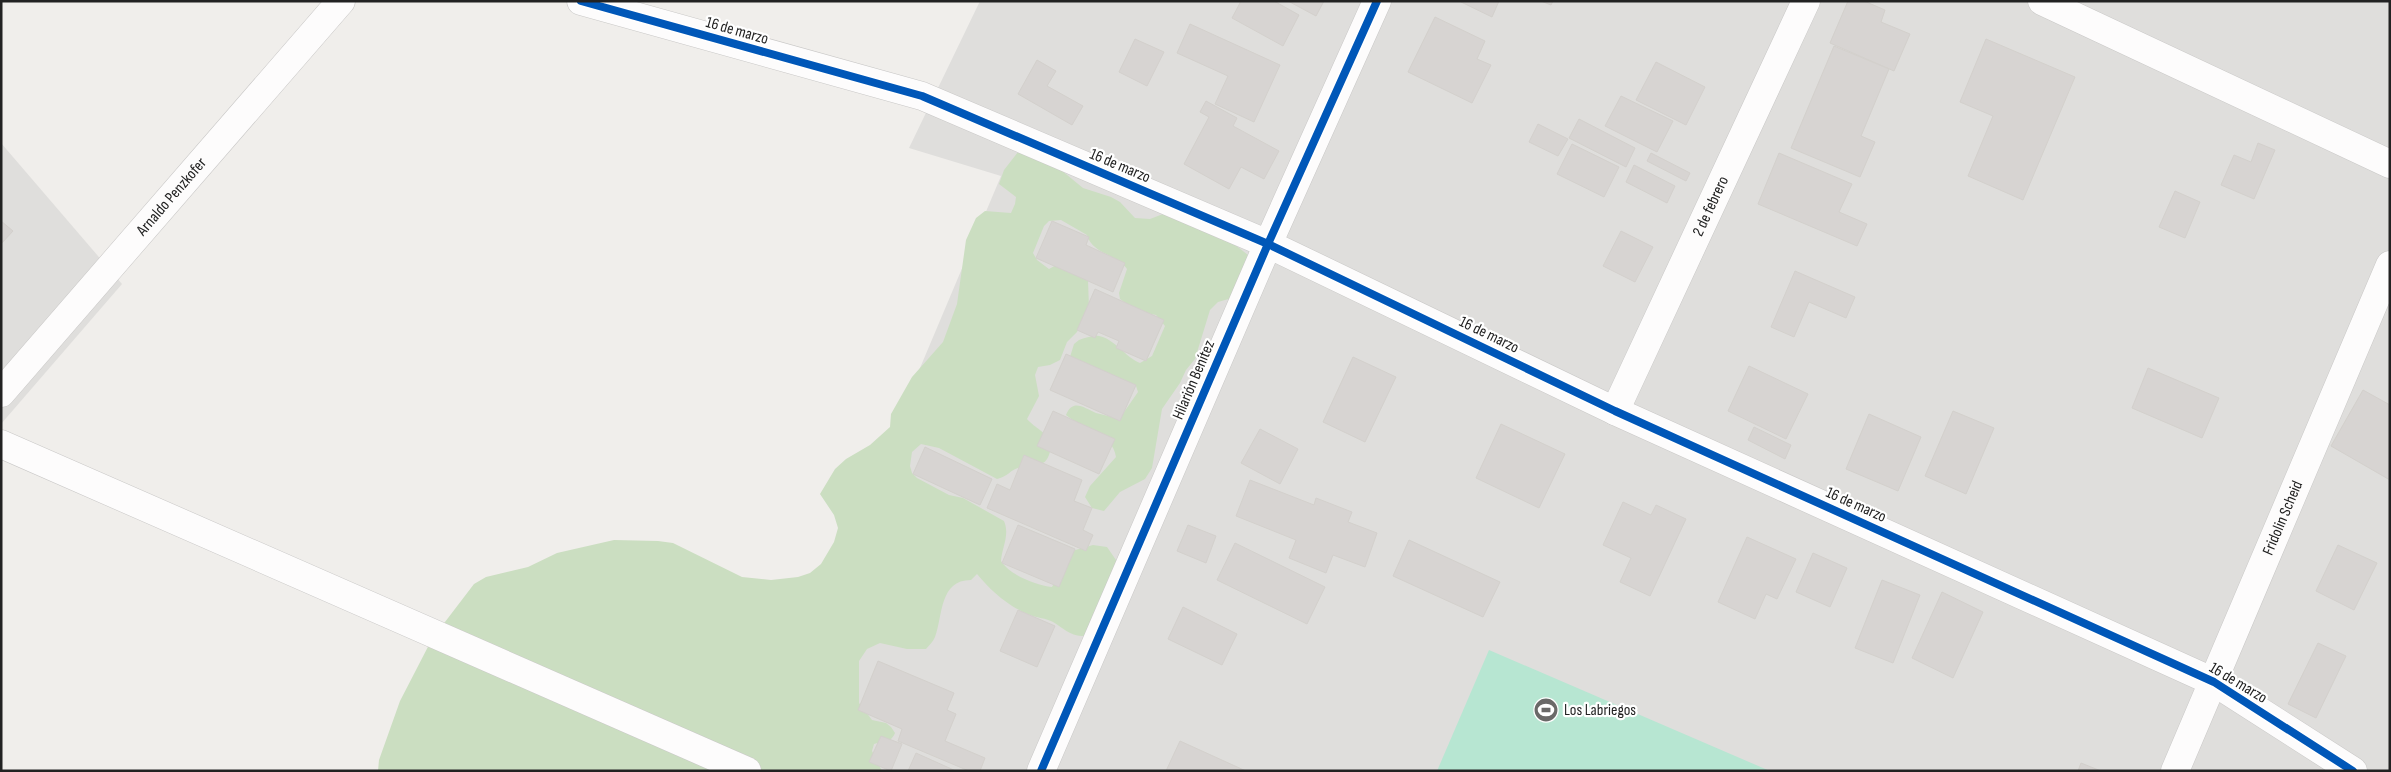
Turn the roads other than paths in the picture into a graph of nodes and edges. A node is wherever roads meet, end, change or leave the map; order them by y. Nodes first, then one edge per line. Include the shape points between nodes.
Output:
1 (581, 1) edge
2 (1377, 1) edge
3 (1806, 1) edge
4 (2042, 1) edge
5 (332, 5) edge
6 (2390, 164) edge
7 (1268, 244) junction
8 (2390, 265) edge
9 (1, 392) edge
10 (1615, 411) junction
11 (1, 444) edge
12 (2214, 682) junction
13 (747, 771) edge
14 (1041, 771) edge
15 (2175, 771) edge
16 (2353, 771) edge

1 - 7 street, 16 de marzo via 922,96
2 - 7 street, Hilarión Benítez
3 - 10 street, 2 de febrero
4 - 6 street
5 - 9 street, Arnaldo Penzkofer
7 - 10 street, 16 de marzo
7 - 14 street, Hilarión Benítez
8 - 12 street, Fridolin Scheid
10 - 12 street, 16 de marzo
11 - 13 street
12 - 15 street, Fridolin Scheid
12 - 16 street, 16 de marzo

